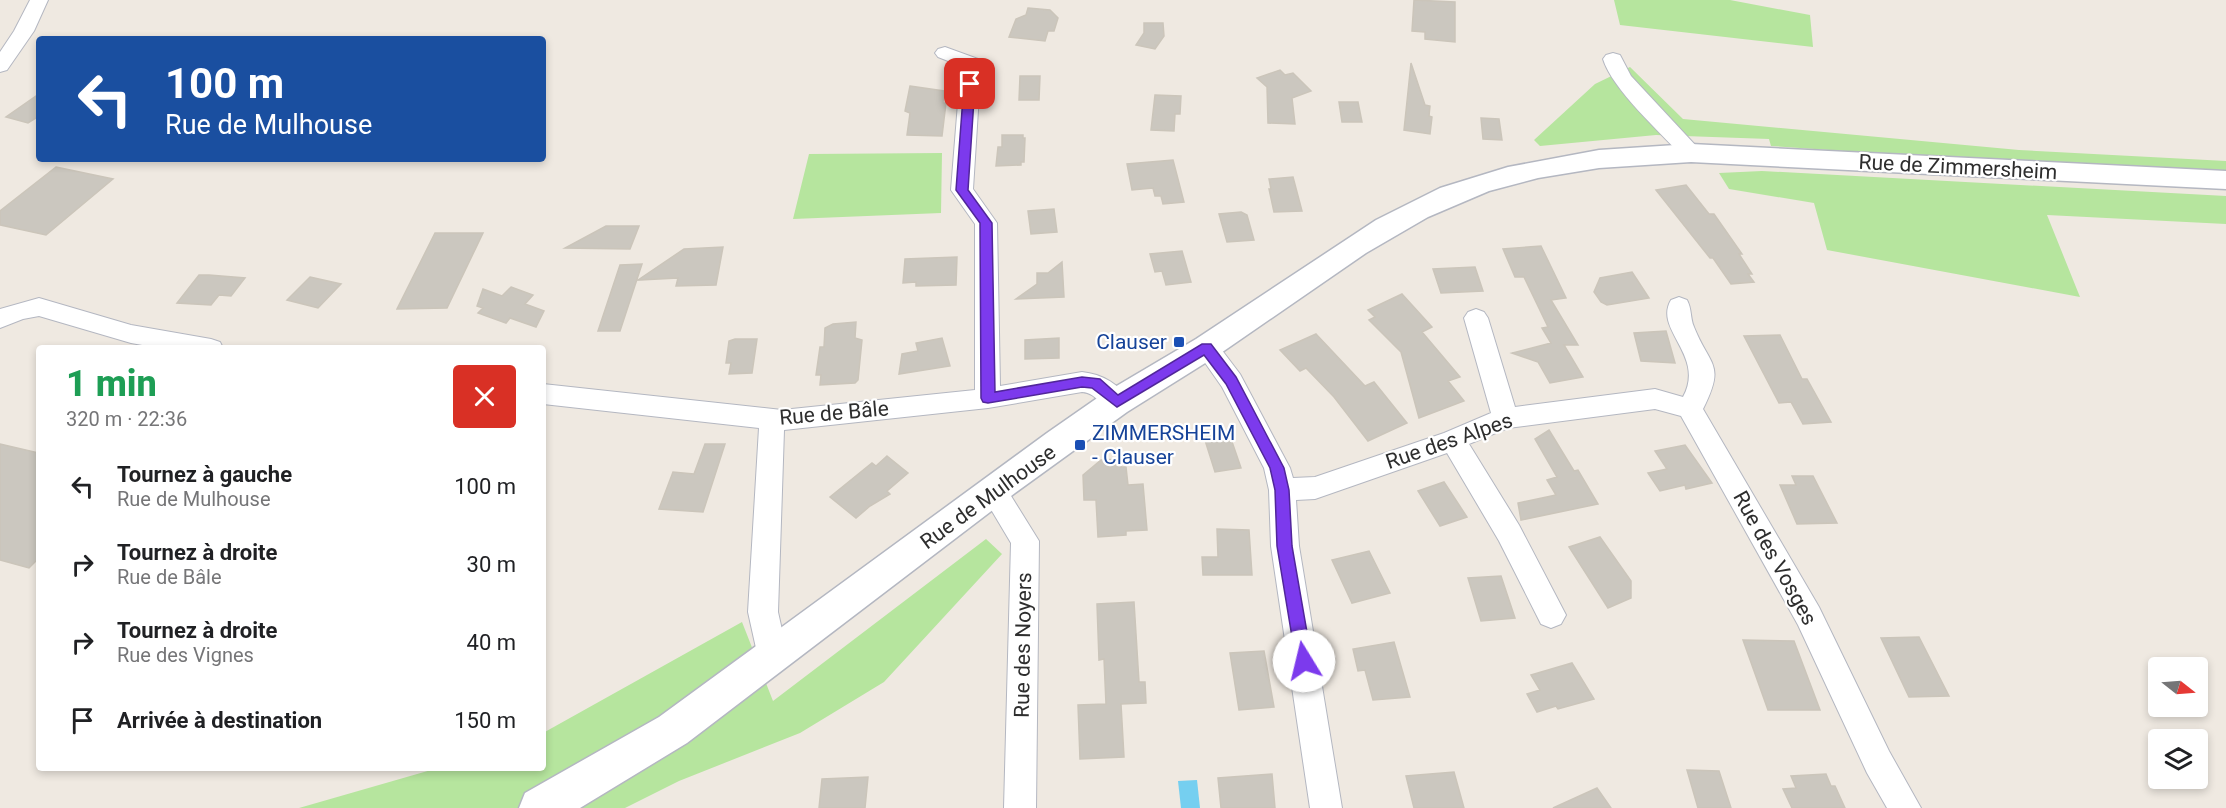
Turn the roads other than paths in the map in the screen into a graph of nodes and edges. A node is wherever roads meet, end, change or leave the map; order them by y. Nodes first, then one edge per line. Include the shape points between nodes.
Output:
1 (39, 0) edge
2 (945, 53) dead end
3 (1613, 59) dead end
4 (0, 66) edge
5 (1691, 153) junction
6 (2226, 180) edge
7 (1679, 306) dead end
8 (1476, 318) dead end
9 (0, 319) edge
10 (194, 345) edge
11 (1206, 347) junction
12 (546, 394) edge
13 (988, 398) junction
14 (1117, 402) junction
15 (1690, 409) junction
16 (1505, 418) junction
17 (772, 419) junction
18 (1453, 440) junction
19 (1282, 490) junction
20 (993, 491) junction
21 (1551, 615) dead end
22 (772, 657) junction
23 (540, 808) edge
24 (1020, 808) edge
25 (1326, 808) edge
26 (1905, 808) edge

1 - 4 street
2 - 13 street via 971,63 962,190 986,223
3 - 5 street via 1624,80
5 - 6 main road, Rue de Zimmersheim
5 - 11 main road, Rue de Mulhouse via 1563,164 1453,194 1382,229
7 - 15 street via 1681,325 1702,364 1701,386
8 - 16 street
9 - 10 street via 39,307 130,334
11 - 14 main road, Rue de Mulhouse
11 - 19 street via 1231,381 1277,468
12 - 17 street, Rue de Bâle
13 - 14 street, Rue de Bâle via 1082,382 1095,383
13 - 17 street, Rue de Bâle
14 - 20 main road, Rue de Mulhouse
15 - 16 street, Rue des Alpes via 1655,399
15 - 26 street, Rue des Vosges via 1809,616 1878,762
16 - 18 street, Rue des Alpes
17 - 22 street via 764,612
18 - 19 street, Rue des Alpes via 1315,488
18 - 21 street via 1509,533
19 - 25 street via 1285,546
20 - 22 main road, Rue de Mulhouse
20 - 24 street, Rue des Noyers via 1025,541
22 - 23 main road, Rue de Mulhouse via 673,730

